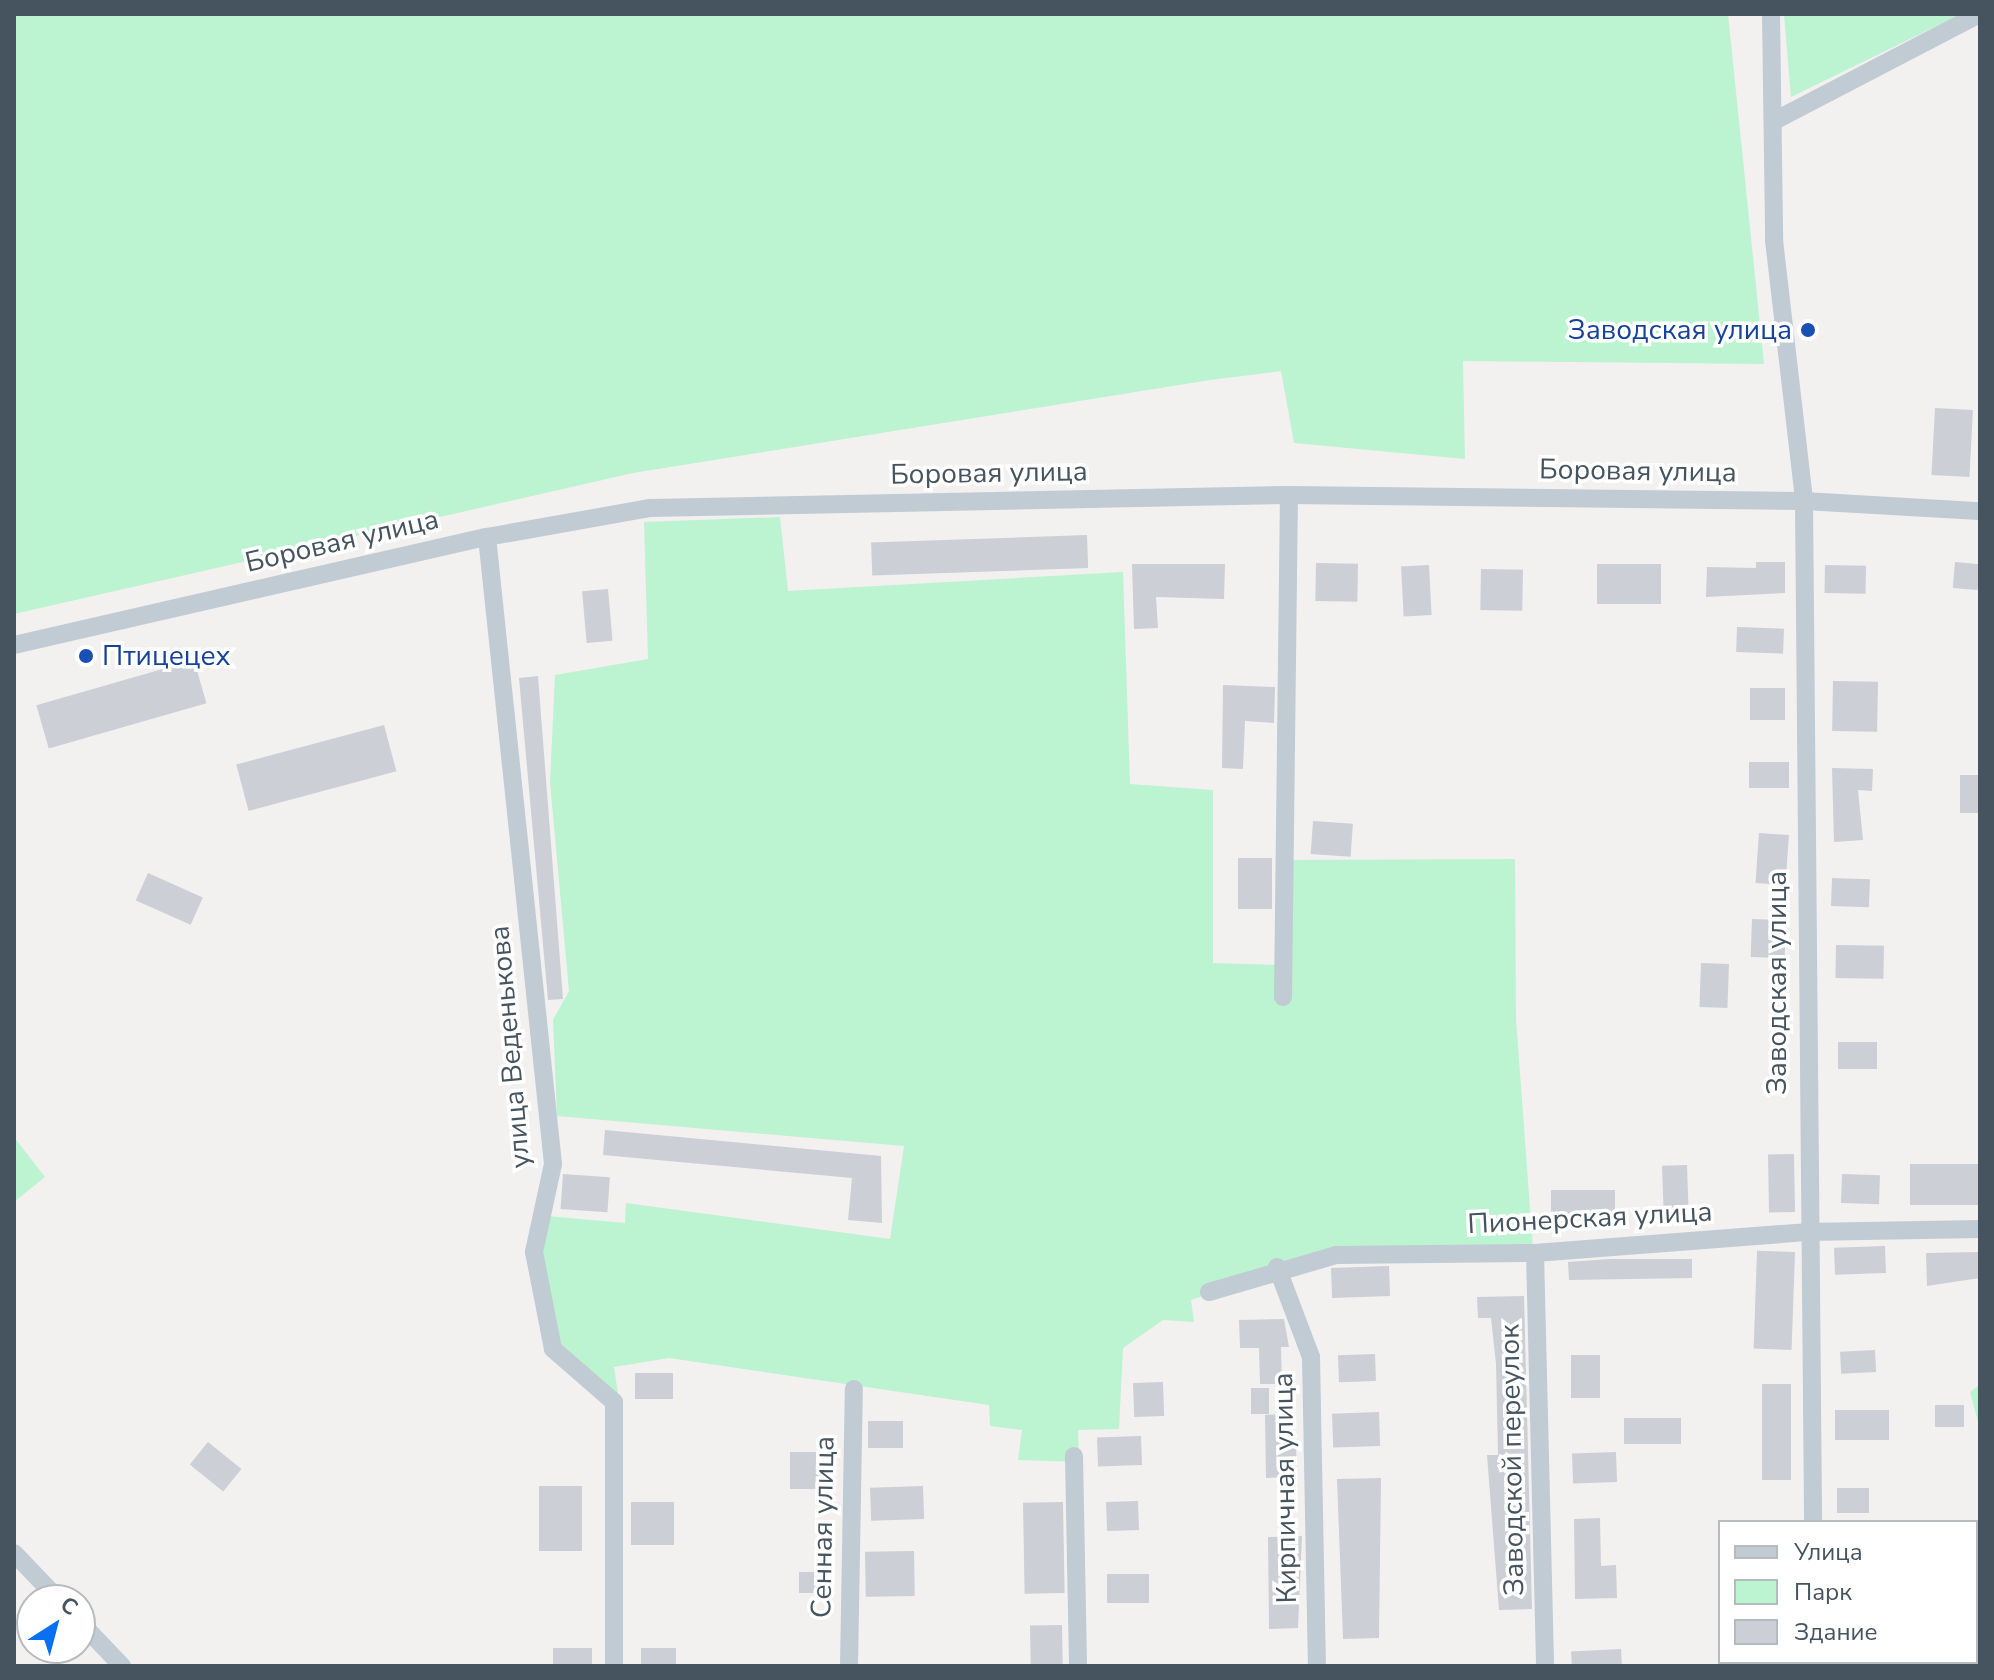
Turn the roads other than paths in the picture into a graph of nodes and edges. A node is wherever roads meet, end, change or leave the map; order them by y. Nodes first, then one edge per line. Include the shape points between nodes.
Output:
1 (1771, 14) edge
2 (1980, 14) edge
3 (1776, 120) junction
4 (1289, 495) junction
5 (1804, 501) junction
6 (1980, 511) edge
7 (487, 537) junction
8 (14, 645) edge
9 (1283, 997) dead end
10 (1980, 1229) edge
11 (1806, 1232) junction
12 (1535, 1253) junction
13 (1277, 1267) junction
14 (1209, 1292) dead end
15 (854, 1389) dead end
16 (1074, 1456) dead end
17 (1813, 1520) edge
18 (14, 1553) edge
19 (44, 1584) edge
20 (96, 1639) edge
21 (122, 1666) edge
22 (614, 1666) edge
23 (849, 1666) edge
24 (1078, 1666) edge
25 (1317, 1666) edge
26 (1545, 1666) edge

1 - 3 street, Заводская улица
2 - 3 street
3 - 5 street, Заводская улица via 1774,240
4 - 5 street, Боровая улица
4 - 7 street, Боровая улица via 650,508
4 - 9 street
5 - 6 street, Боровая улица
5 - 11 street, Заводская улица
7 - 8 street, Боровая улица
7 - 22 street, улица Веденькова via 553,1164 534,1252 553,1349 614,1402
10 - 11 street, Пионерская улица
11 - 12 street, Пионерская улица
11 - 17 street, Заводская улица
12 - 13 street, Пионерская улица via 1336,1255
12 - 26 street, Заводской переулок
13 - 14 street, Пионерская улица
13 - 25 street, Кирпичная улица via 1311,1357
15 - 23 street, Сенная улица
16 - 24 street
18 - 19 street
20 - 21 street

